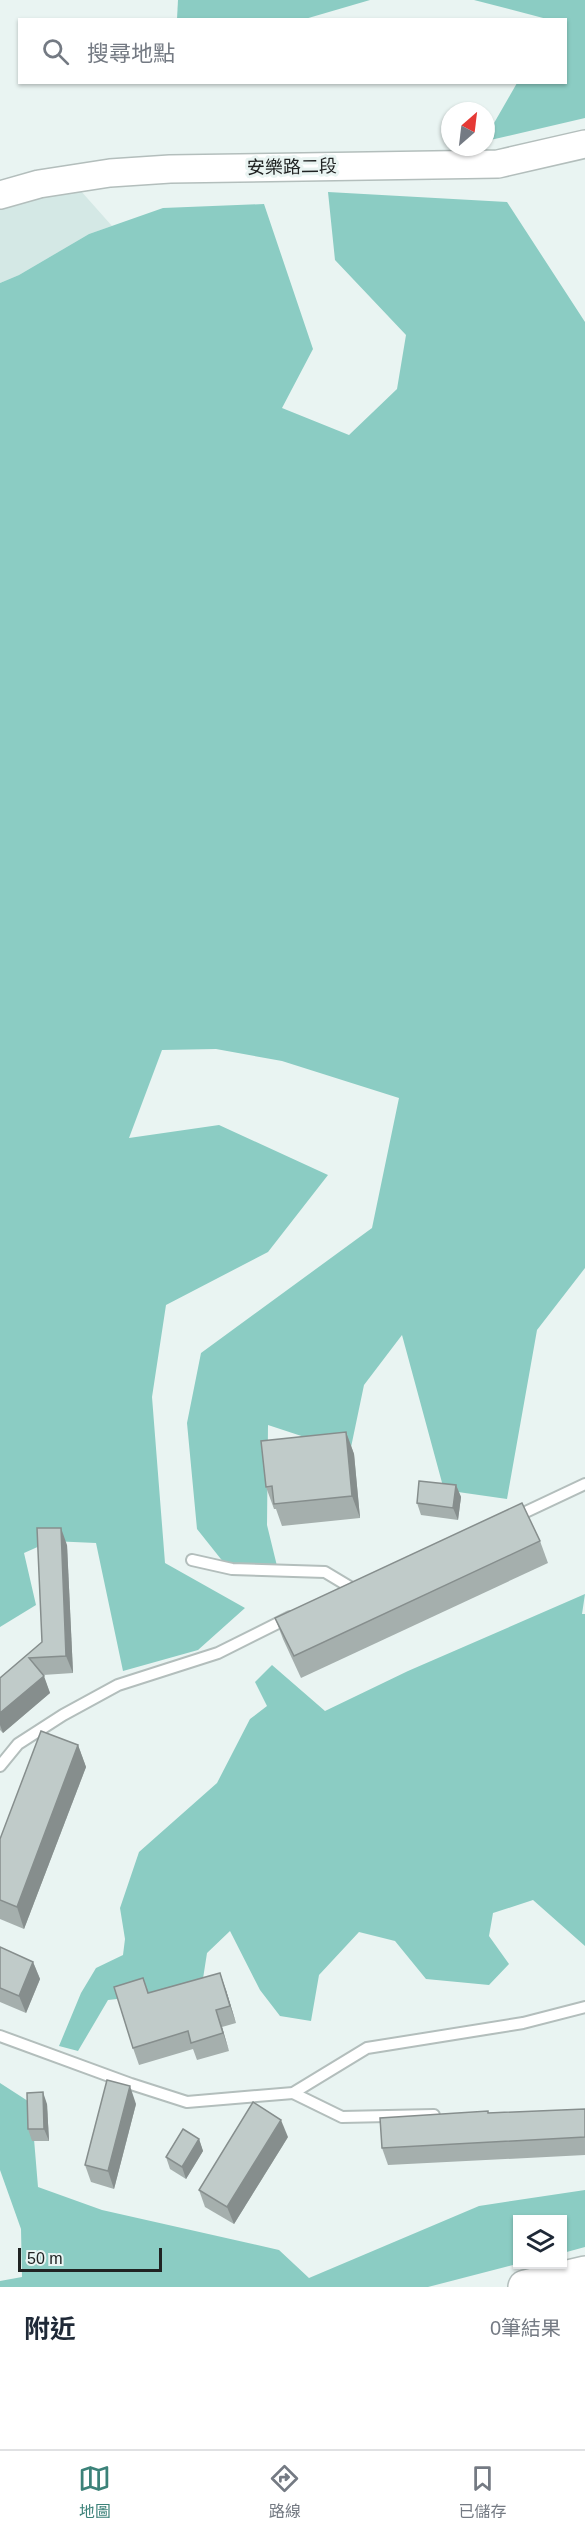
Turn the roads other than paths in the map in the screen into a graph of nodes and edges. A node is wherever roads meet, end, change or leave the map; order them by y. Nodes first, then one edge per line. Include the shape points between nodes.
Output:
1 (585, 144) edge
2 (0, 195) edge
3 (585, 1484) edge
4 (503, 1522) edge
5 (192, 1560) dead end
6 (361, 1582) edge
7 (299, 1612) edge
8 (0, 1766) edge
9 (585, 2007) edge
10 (0, 2036) edge
11 (293, 2093) junction
12 (446, 2115) edge
13 (585, 2273) edge
14 (525, 2287) edge

1 - 2 street, 安樂路二段 via 498,164 158,170 76,176
3 - 4 lane
5 - 6 lane via 232,1569 325,1572 345,1589
7 - 8 lane via 218,1653 118,1685 18,1744
9 - 11 lane via 523,2023 367,2048
10 - 11 lane via 187,2102
11 - 12 lane via 342,2117
13 - 14 highway

